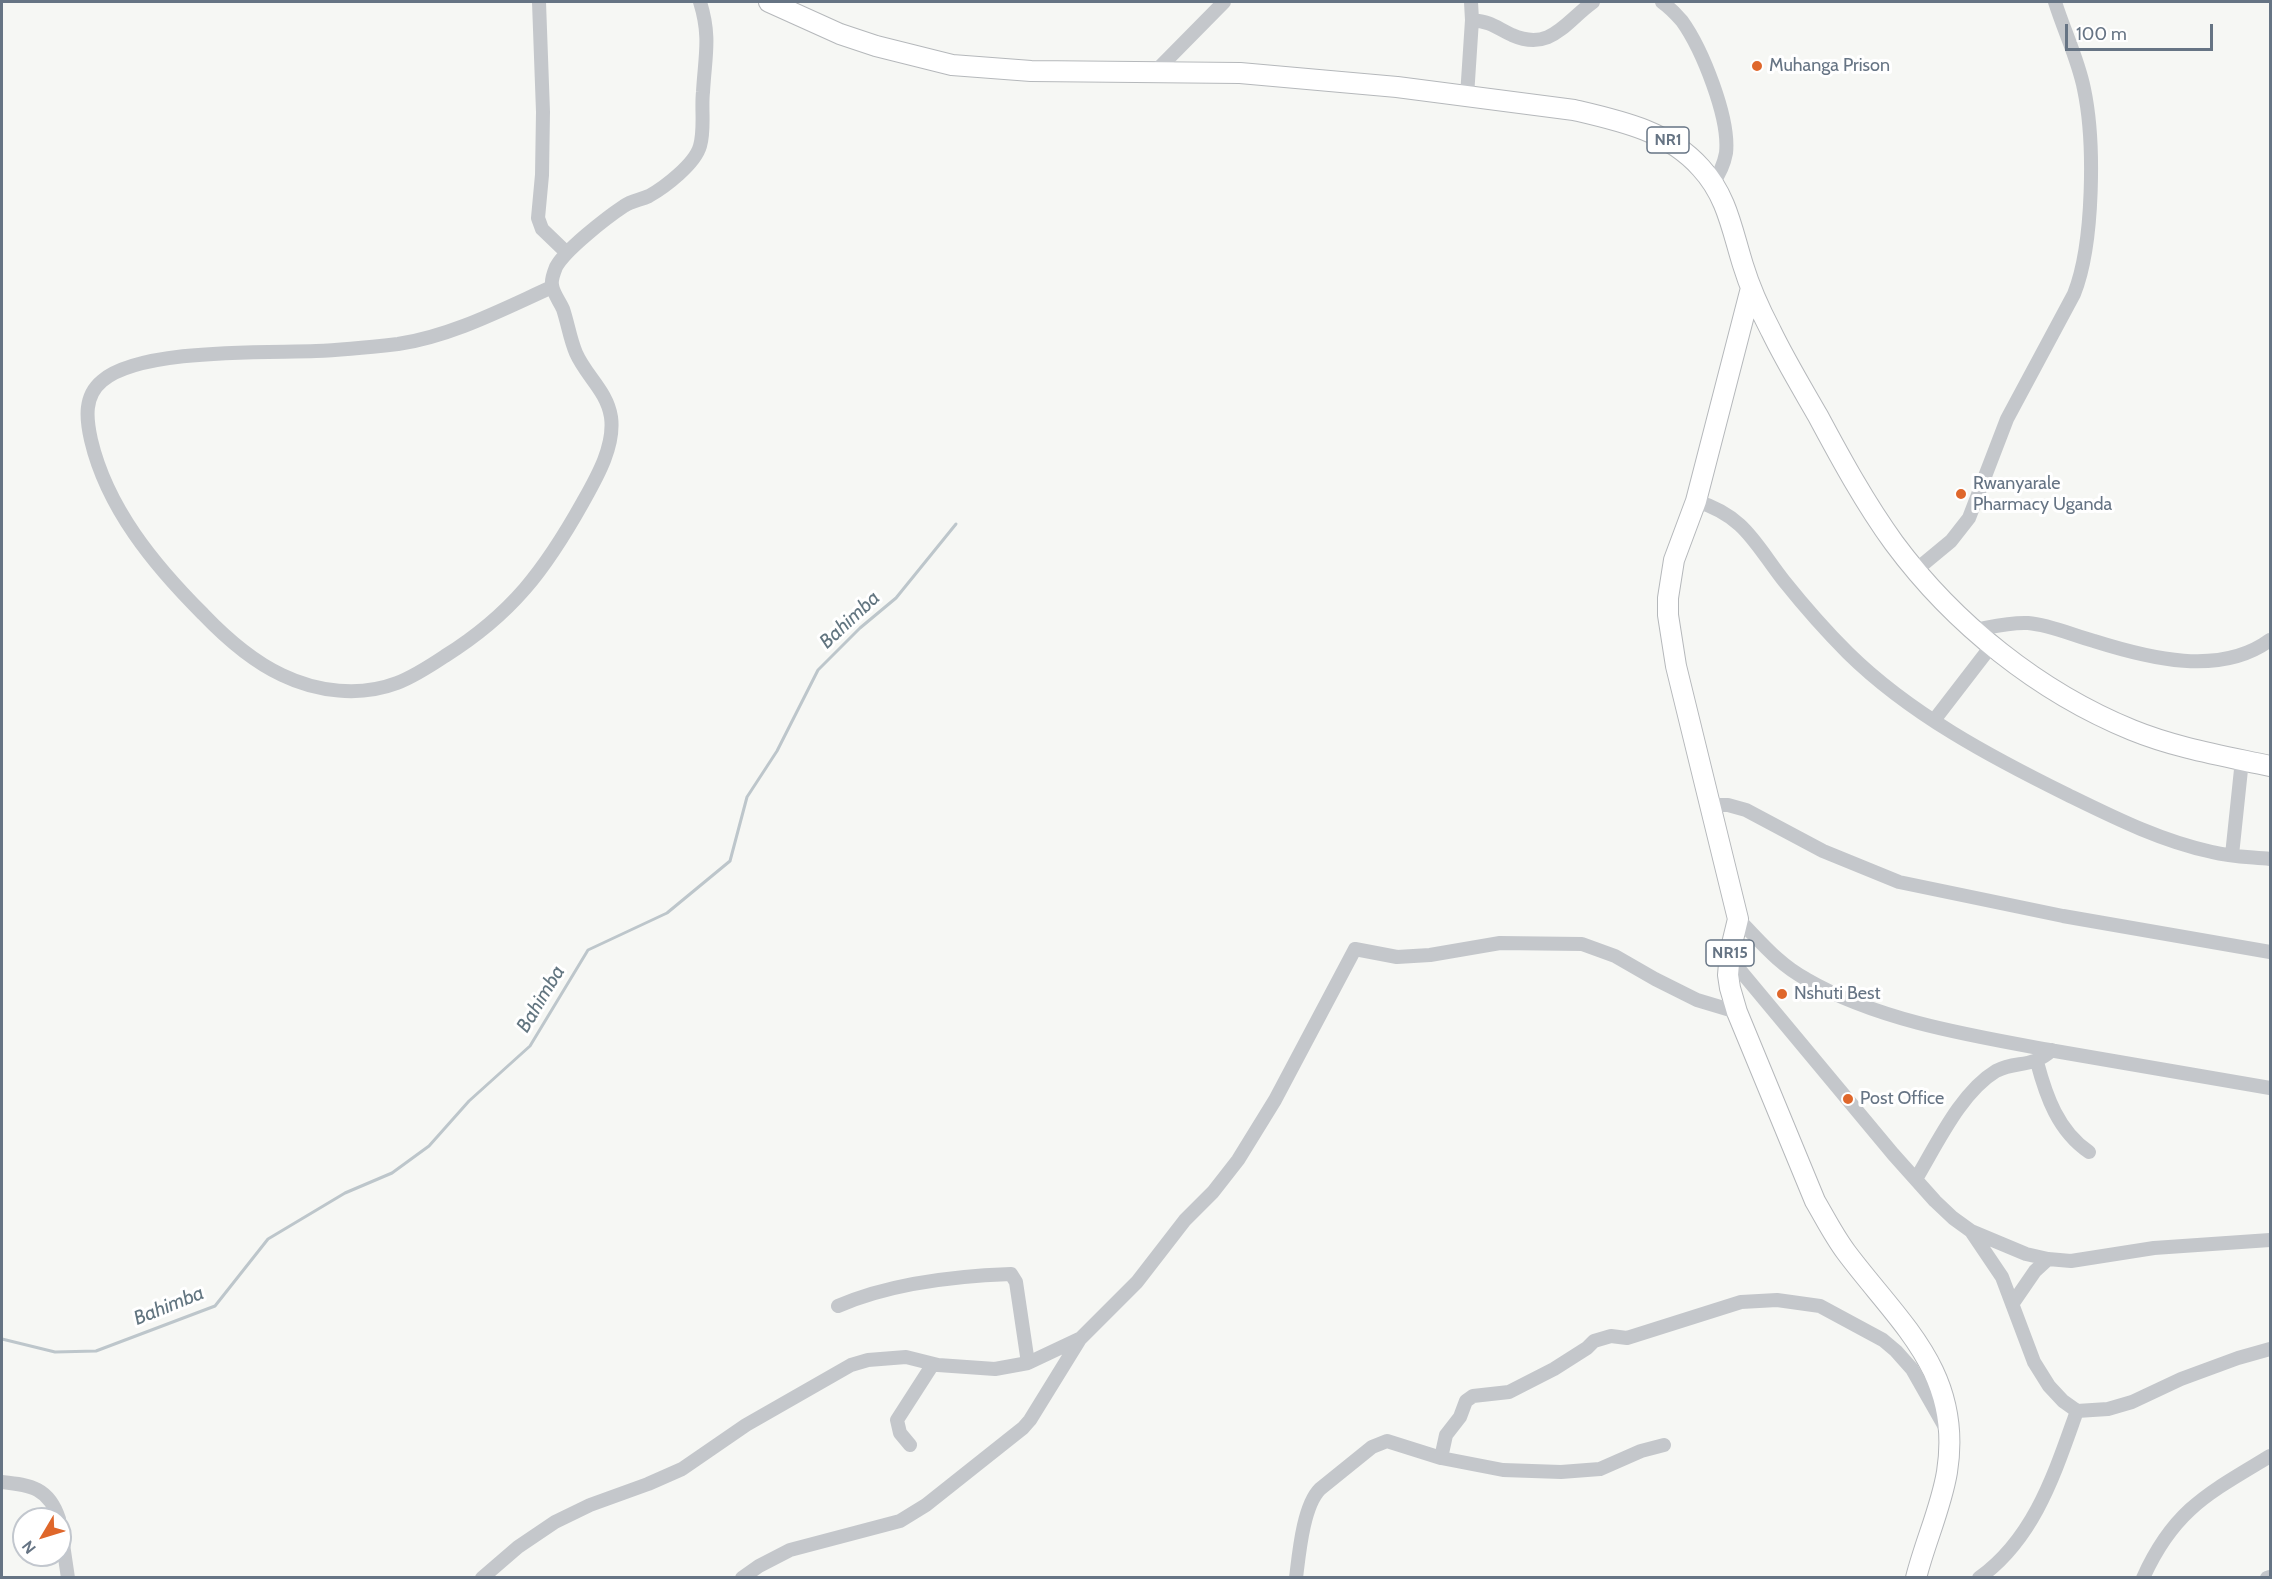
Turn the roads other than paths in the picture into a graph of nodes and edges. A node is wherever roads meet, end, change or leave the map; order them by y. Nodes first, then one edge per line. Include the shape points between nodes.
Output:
1 (539, 2) edge
2 (700, 2) edge
3 (769, 2) edge
4 (1224, 2) edge
5 (1471, 2) edge
6 (1593, 2) edge
7 (1662, 2) edge
8 (2055, 2) edge
9 (1472, 20) junction
10 (1156, 71) junction
11 (1467, 96) junction
12 (1713, 183) junction
13 (567, 253) junction
14 (552, 287) junction
15 (1751, 288) junction
16 (1696, 501) junction
17 (1916, 570) junction
18 (1974, 630) junction
19 (2271, 640) edge
20 (1992, 645) junction
21 (1935, 719) junction
22 (2242, 760) junction
23 (2271, 766) edge
24 (1710, 805) junction
25 (2232, 855) junction
26 (2271, 859) edge
27 (1738, 919) junction
28 (2271, 952) edge
29 (1730, 957) junction
30 (1737, 1012) junction
31 (2052, 1050) junction
32 (2037, 1062) junction
33 (2271, 1088) edge
34 (2089, 1152) dead end
35 (1916, 1179) junction
36 (1971, 1231) junction
37 (2271, 1240) edge
38 (2048, 1259) junction
39 (2013, 1303) junction
40 (838, 1306) dead end
41 (1081, 1338) junction
42 (2271, 1349) edge
43 (1028, 1363) junction
44 (933, 1364) junction
45 (2077, 1411) junction
46 (1949, 1434) junction
47 (1664, 1444) dead end
48 (910, 1445) dead end
49 (2271, 1456) edge
50 (1441, 1458) junction
51 (2, 1482) edge
52 (54, 1507) edge
53 (482, 1578) edge
54 (742, 1578) edge
55 (1296, 1578) edge
56 (1916, 1578) edge
57 (1979, 1578) edge
58 (2143, 1578) edge

1 - 13 street via 543,112 538,218 542,229
2 - 13 street via 708,39 702,139 697,154 660,188 628,203
3 - 10 highway, NR1 via 840,34 952,65 1031,71
4 - 10 street
5 - 9 street
6 - 9 street via 1564,28 1541,40 1527,40 1493,23
7 - 12 street via 1682,21 1693,39 1719,103 1726,150
8 - 17 street via 2080,72 2088,117 2091,172 2082,275 2007,419 1969,518 1951,541
9 - 11 street
10 - 11 highway, NR1 via 1250,73
11 - 12 highway, NR1 via 1574,110 1658,134 1689,155
12 - 15 highway, NR1 via 1728,210
13 - 14 street via 555,269
14 - 14 street via 576,352 608,404 611,435 604,459 556,549 508,609 469,641 398,683 362,692 310,686 263,664 220,631 159,569 107,487 88,427 88,400 94,388 119,370 192,356 401,343 484,318
15 - 16 highway, NR15
15 - 17 highway, NR1 via 1844,463
16 - 21 street via 1739,523 1842,647 1886,686
16 - 24 highway, NR15 via 1674,560 1668,615 1676,666
17 - 18 highway, NR1
18 - 19 street via 2028,623 2148,656 2197,661 2235,657
18 - 20 highway, NR1
20 - 21 street
20 - 22 highway, NR1 via 2094,713 2161,740
21 - 25 street via 2021,772 2123,823 2194,848
22 - 23 highway, NR1
22 - 25 street
24 - 27 highway, NR15
24 - 28 street via 1746,810 1824,851 1899,882 2063,916
25 - 26 street
27 - 29 highway, NR15
27 - 31 street via 1778,960 1830,993 1982,1039
29 - 30 highway, NR15 via 1730,988
29 - 35 street
30 - 41 street via 1697,1000 1615,956 1582,944 1500,943 1397,957 1355,949 1275,1100 1233,1167 1137,1282
30 - 46 highway, NR15 via 1815,1201 1846,1251 1929,1361 1942,1391
31 - 32 street
31 - 33 street
32 - 34 street via 2057,1116
32 - 35 street via 2001,1068 1977,1086
35 - 36 street
36 - 38 street
36 - 39 street via 2002,1277
37 - 38 street via 2154,1248 2071,1261
38 - 39 street
39 - 45 street via 2034,1362 2049,1386
40 - 43 street via 875,1292 932,1281 1011,1274 1018,1288
41 - 43 street
41 - 54 street via 1023,1428 926,1505 900,1521 790,1550
42 - 45 street via 2181,1379 2124,1405
43 - 44 street via 995,1369
44 - 48 street via 897,1420 900,1433
44 - 53 street via 906,1357 851,1365 746,1425 682,1468 555,1522
45 - 57 street via 2041,1505 2008,1551
46 - 50 street via 1912,1369 1883,1340 1820,1306 1777,1300 1741,1302 1627,1338 1611,1336 1594,1341 1554,1369 1509,1392 1473,1396 1446,1435
46 - 56 highway, NR15 via 1943,1491
47 - 50 street via 1600,1469 1561,1472 1503,1470
49 - 58 street via 2219,1487 2181,1517
50 - 55 street via 1388,1441 1372,1447 1320,1489 1308,1515
51 - 52 street via 34,1488 45,1494

